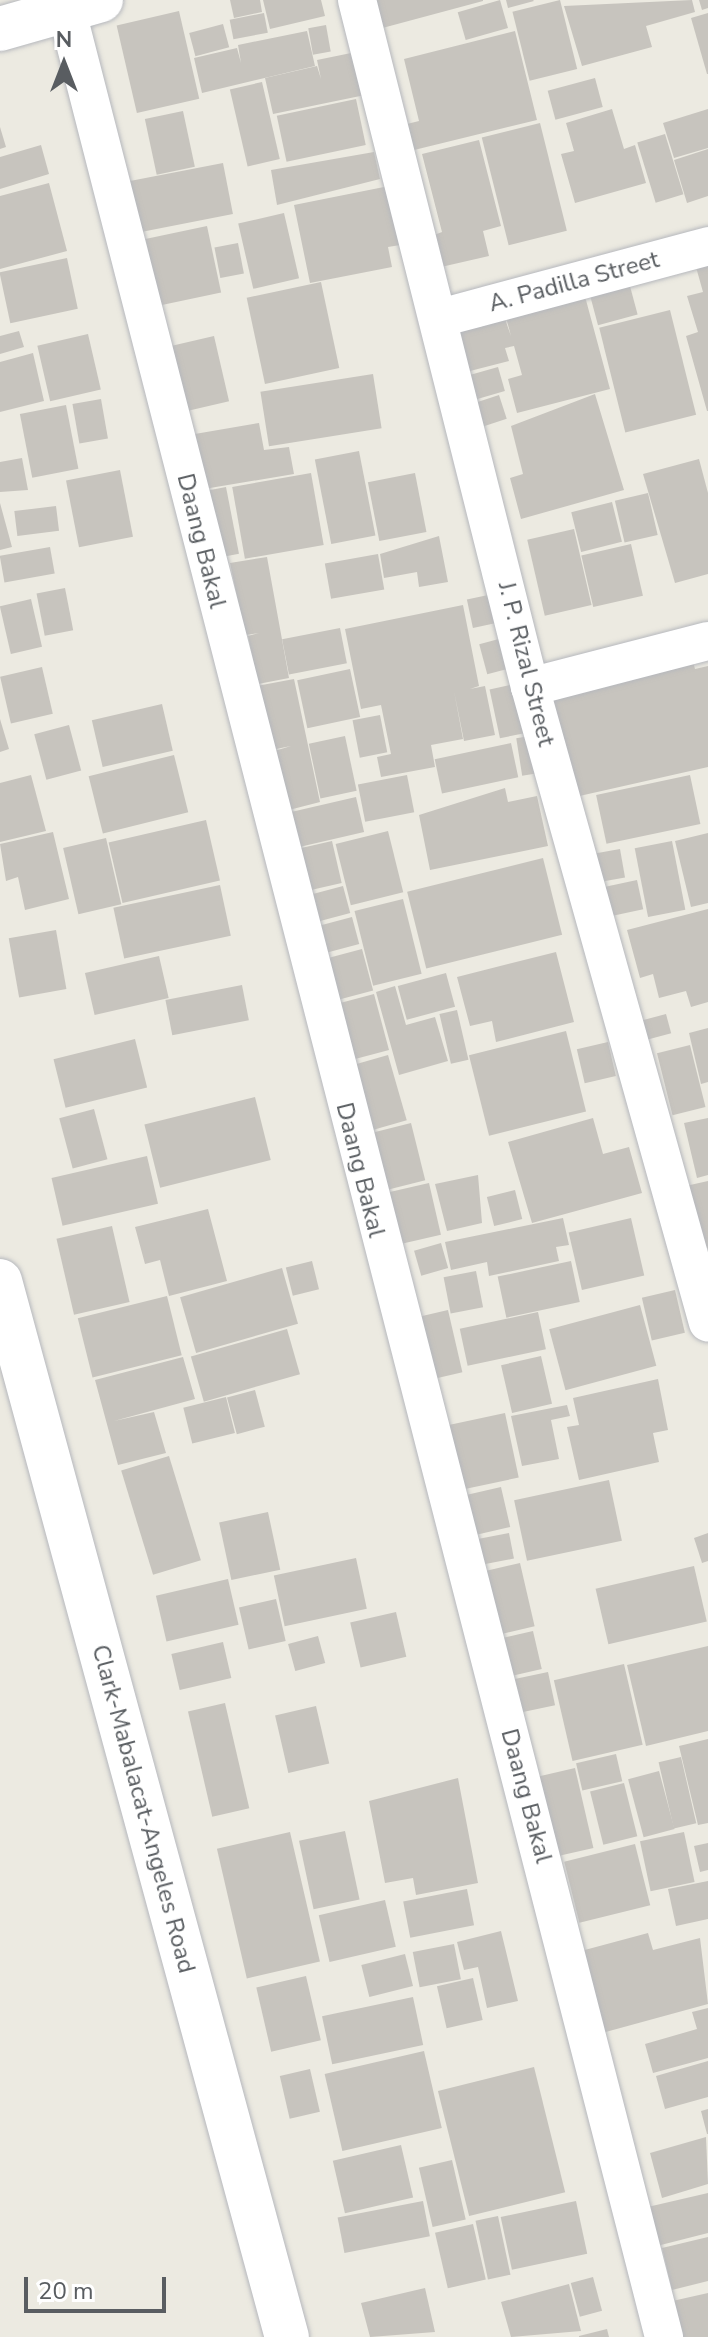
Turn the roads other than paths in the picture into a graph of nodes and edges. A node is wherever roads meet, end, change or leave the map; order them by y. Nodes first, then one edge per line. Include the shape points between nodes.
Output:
1 (357, 0) edge
2 (77, 3) edge
3 (0, 29) edge
4 (708, 246) edge
5 (440, 318) junction
6 (708, 641) edge
7 (530, 687) junction
8 (0, 1281) edge
9 (708, 1323) edge
10 (287, 2337) edge
11 (664, 2337) edge

1 - 5 street, J. P. Rizal Street
2 - 3 street
2 - 11 street, Daang Bakal
4 - 5 street, A. Padilla Street
5 - 7 street, J. P. Rizal Street
6 - 7 street
7 - 9 street, J. P. Rizal Street
8 - 10 street, Clark-Mabalacat-Angeles Road

